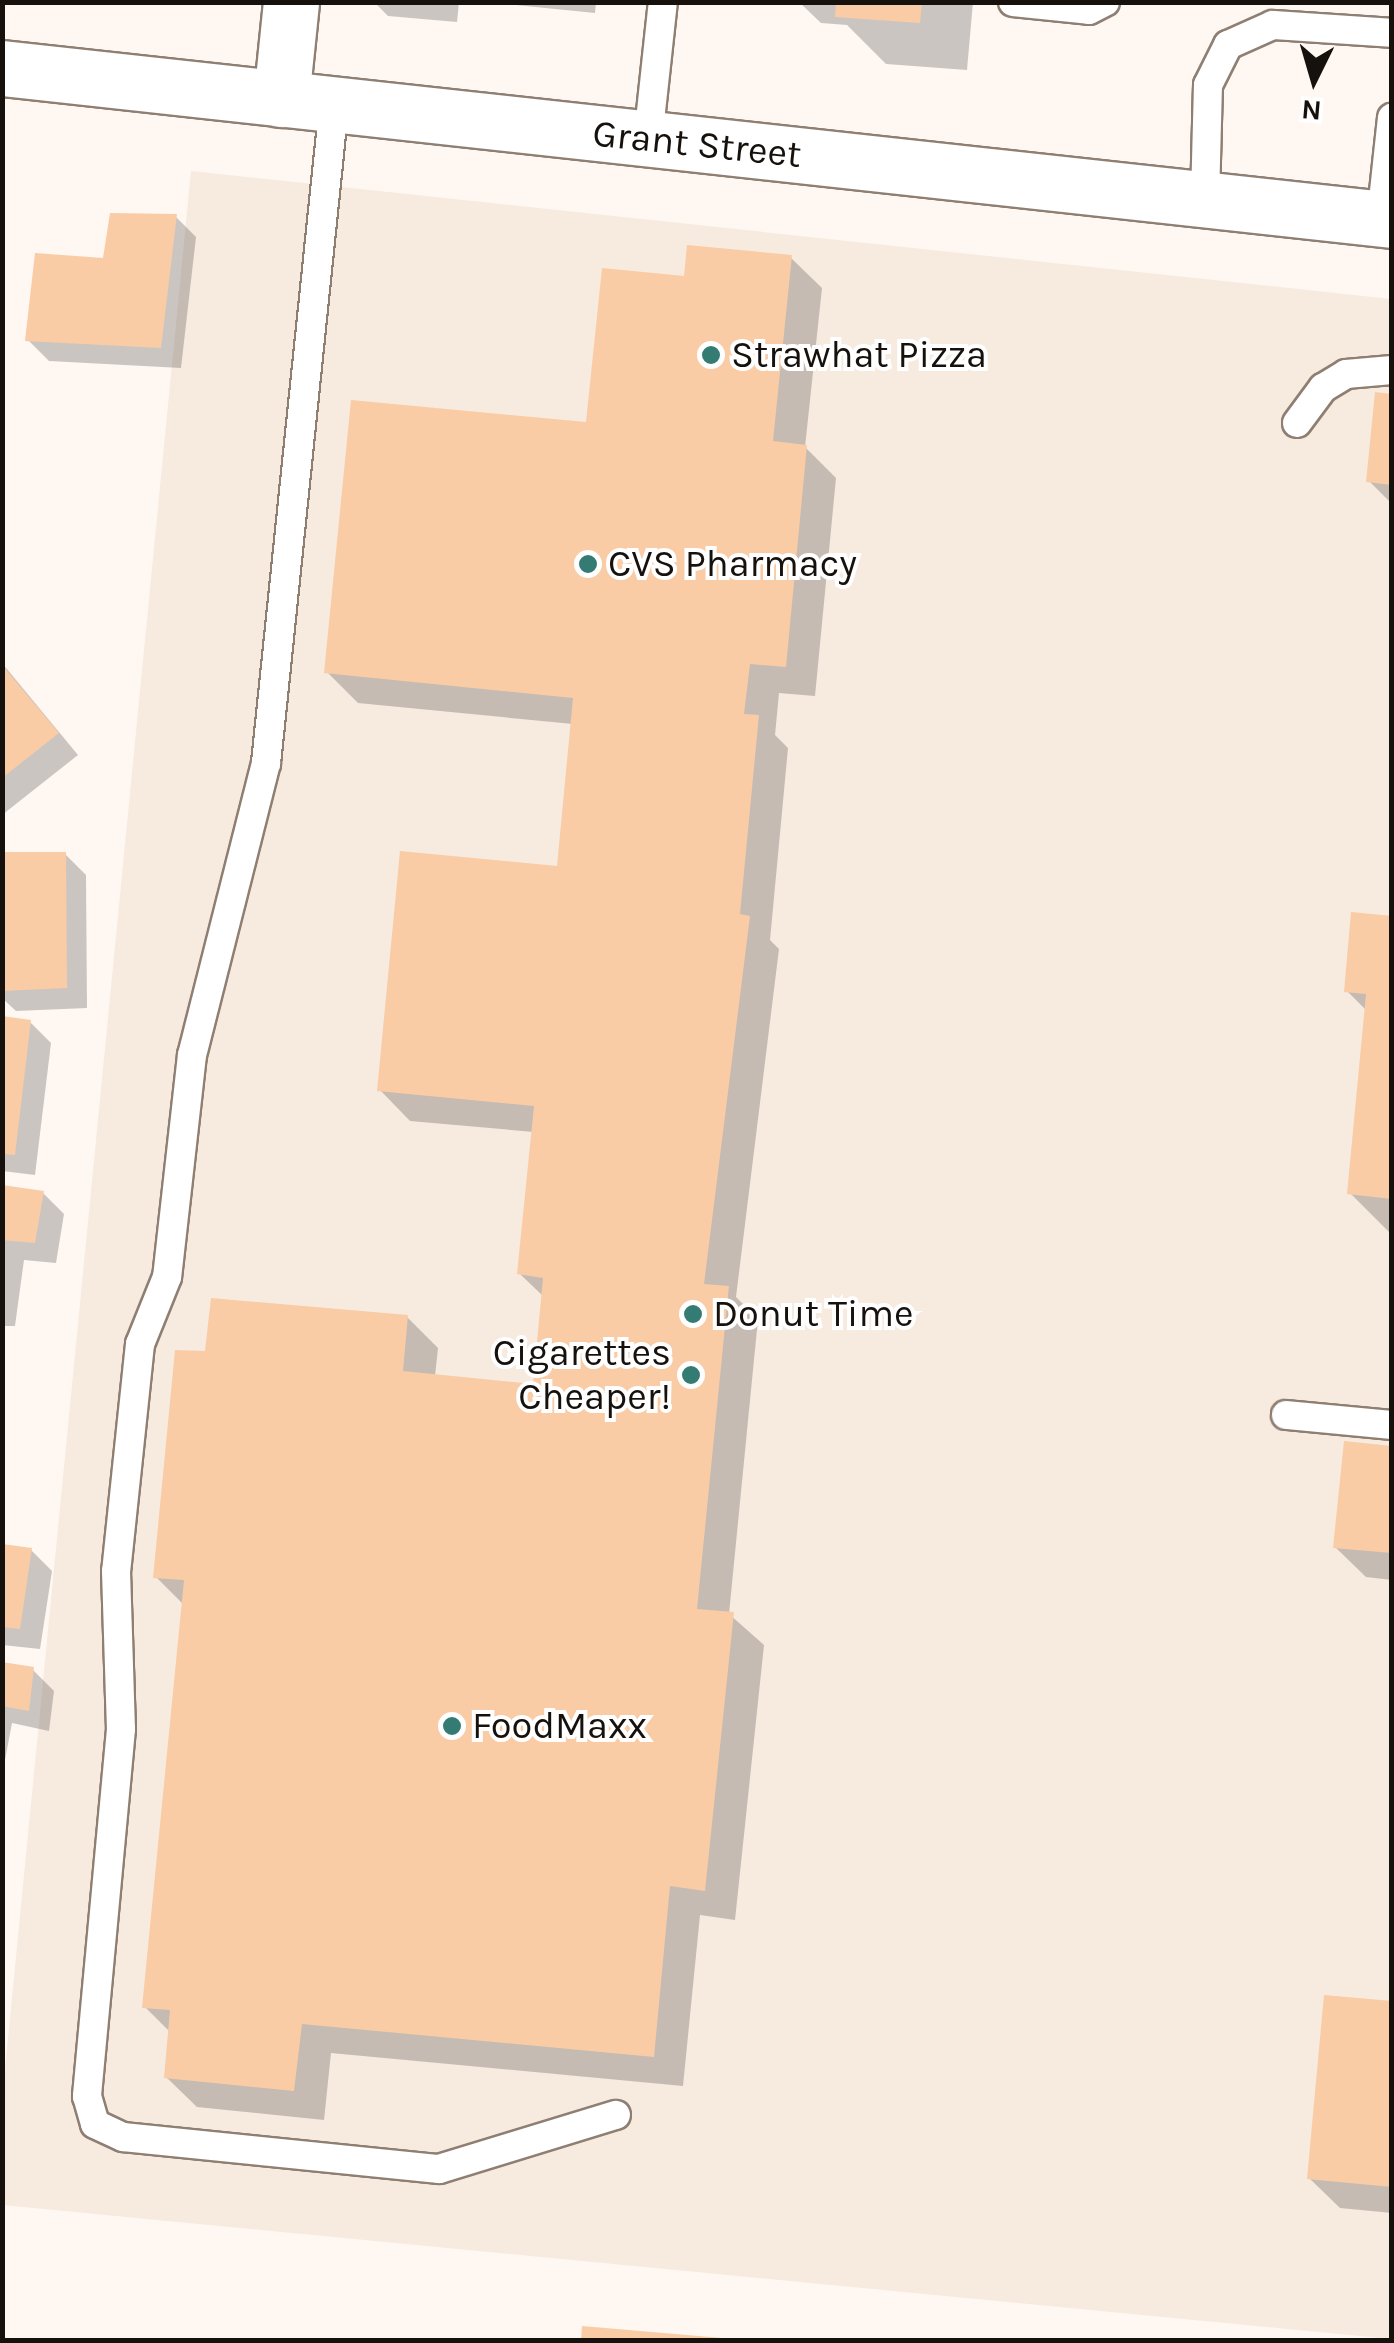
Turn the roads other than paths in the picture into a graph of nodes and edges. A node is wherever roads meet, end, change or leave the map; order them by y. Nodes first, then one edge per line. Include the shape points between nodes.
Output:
1 (291, 2) edge
2 (663, 2) edge
3 (1013, 2) edge
4 (1105, 2) edge
5 (1392, 33) edge
6 (2, 68) edge
7 (281, 100) junction
8 (334, 105) junction
9 (1392, 118) edge
10 (648, 139) junction
11 (1205, 200) junction
12 (1386, 219) edge
13 (1392, 370) edge
14 (1298, 423) dead end
15 (1286, 1416) dead end
16 (1392, 1424) edge
17 (616, 2115) dead end

1 - 7 street
2 - 10 lane
3 - 4 lane via 1089,10
5 - 11 lane via 1273,24 1228,44 1208,85
6 - 7 street, Grant Street
7 - 8 street, Grant Street
8 - 10 street, Grant Street
8 - 17 lane via 266,763 192,1055 167,1277 140,1344 116,1571 121,1728 87,2096 95,2124 123,2137 439,2168
9 - 12 lane
10 - 11 street, Grant Street
11 - 12 street, Grant Street
13 - 14 lane via 1346,374 1323,388
15 - 16 lane

